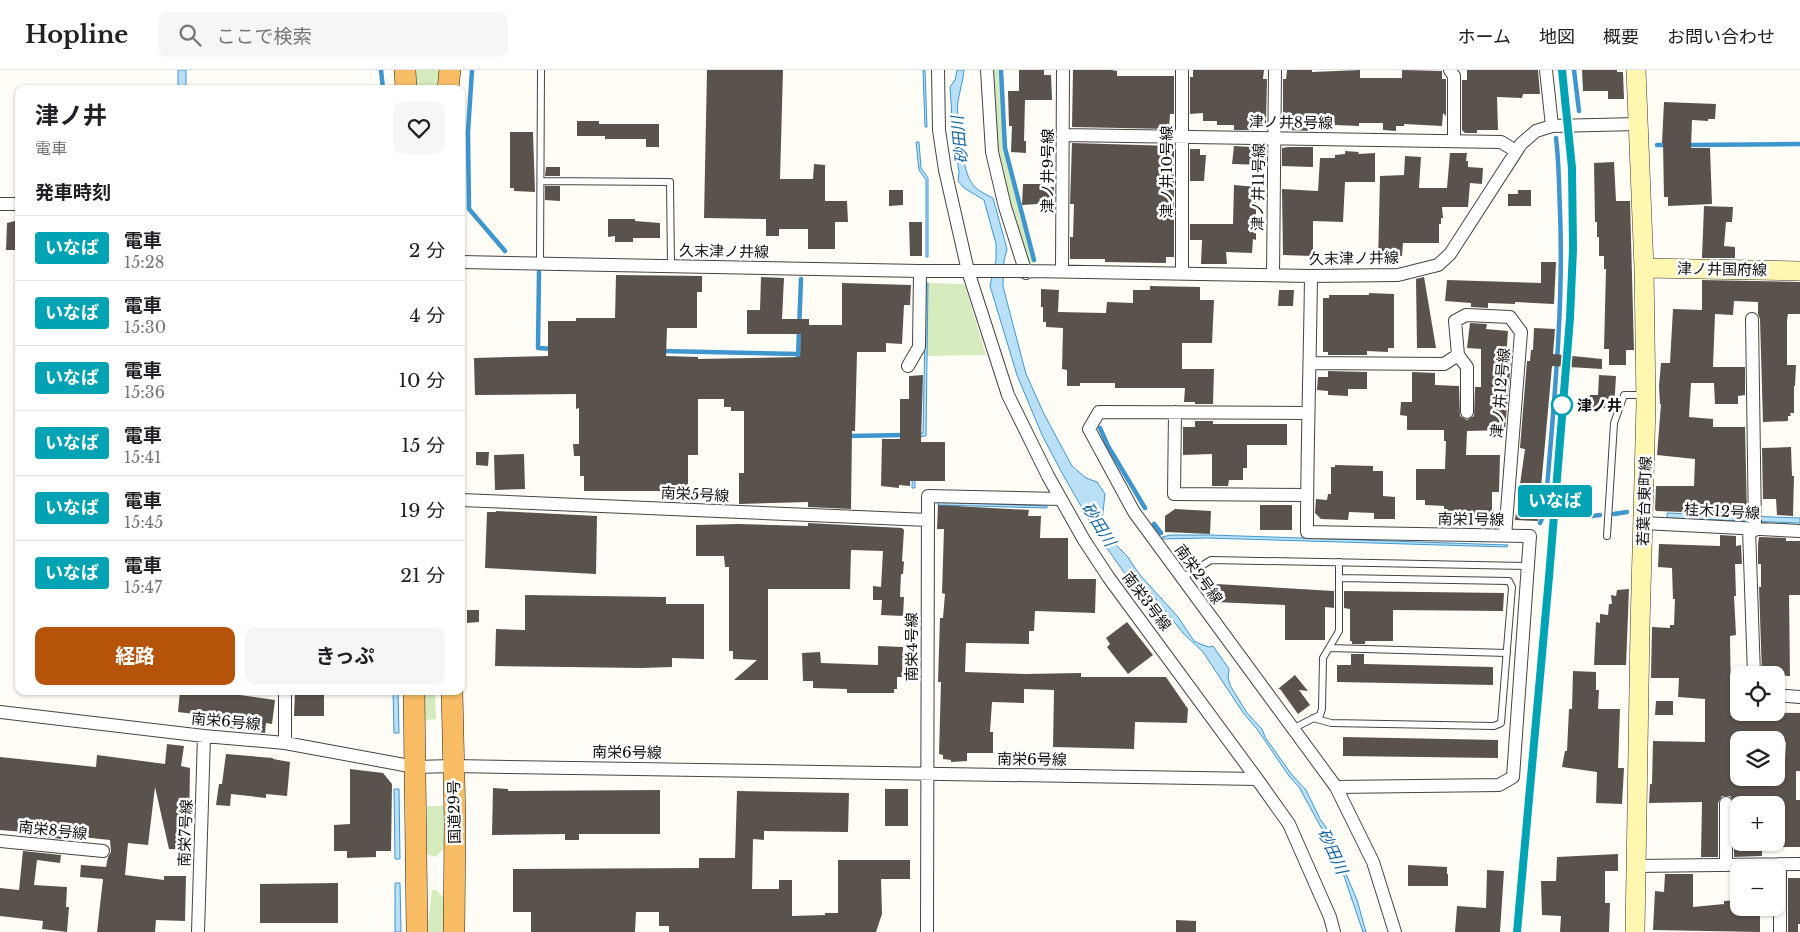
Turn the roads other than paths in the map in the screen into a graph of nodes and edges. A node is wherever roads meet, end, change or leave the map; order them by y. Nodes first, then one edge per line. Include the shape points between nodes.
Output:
1 (404, 70) edge
2 (450, 70) edge
3 (542, 70) edge
4 (938, 70) edge
5 (988, 70) edge
6 (1063, 70) edge
7 (1182, 70) edge
8 (1274, 70) edge
9 (1450, 70) edge
10 (1546, 70) edge
11 (1636, 70) edge
12 (406, 85) edge
13 (448, 85) edge
14 (1638, 124) junction
15 (1552, 126) junction
16 (1063, 135) junction
17 (1182, 136) junction
18 (1275, 138) junction
19 (1454, 141) junction
20 (1516, 151) junction
21 (541, 181) junction
22 (0, 204) edge
23 (15, 204) edge
24 (465, 262) edge
25 (540, 264) junction
26 (671, 266) junction
27 (1644, 268) junction
28 (1800, 270) edge
29 (920, 271) junction
30 (968, 271) junction
31 (1062, 271) junction
32 (1028, 272) junction
33 (1182, 274) junction
34 (1273, 275) junction
35 (1311, 276) junction
36 (1752, 319) dead end
37 (1458, 355) junction
38 (1310, 363) junction
39 (908, 366) dead end
40 (1646, 395) junction
41 (1175, 412) junction
42 (1467, 412) dead end
43 (1307, 413) junction
44 (1307, 495) junction
45 (1061, 499) junction
46 (465, 500) edge
47 (928, 520) junction
48 (1643, 524) junction
49 (1752, 529) junction
50 (1800, 531) edge
51 (1505, 536) junction
52 (1607, 536) dead end
53 (1339, 562) junction
54 (1528, 566) junction
55 (1182, 578) junction
56 (1339, 578) junction
57 (1330, 648) junction
58 (1507, 653) junction
59 (1754, 666) edge
60 (285, 695) edge
61 (414, 695) edge
62 (452, 695) edge
63 (1785, 696) edge
64 (1800, 697) edge
65 (0, 712) edge
66 (1313, 718) junction
67 (1292, 729) junction
68 (204, 736) junction
69 (285, 743) junction
70 (453, 766) junction
71 (415, 767) junction
72 (927, 774) junction
73 (1257, 779) junction
74 (1336, 787) junction
75 (1726, 803) dead end
76 (0, 841) edge
77 (103, 851) dead end
78 (1785, 864) edge
79 (1800, 864) edge
80 (1726, 865) junction
81 (1730, 865) edge
82 (1637, 866) junction
83 (1780, 916) edge
84 (198, 932) edge
85 (417, 932) edge
86 (454, 932) edge
87 (927, 932) edge
88 (1334, 932) edge
89 (1395, 932) edge
90 (1635, 932) edge
91 (1780, 932) edge

1 - 12 highway
2 - 13 highway
3 - 21 lane
4 - 30 street, 南栄3号線 via 939,130
5 - 32 street via 992,152 1005,207
6 - 16 street, 津ノ井9号線
7 - 17 street, 津ノ井10号線
8 - 18 street, 津ノ井11号線
9 - 19 street via 1454,76
10 - 15 street
11 - 14 main road, 若葉台東町線
14 - 15 street, 久末津ノ井線
14 - 27 main road, 若葉台東町線
15 - 20 street, 久末津ノ井線 via 1536,131
16 - 17 street, 津ノ井8号線
16 - 31 street, 津ノ井9号線
17 - 18 street, 津ノ井8号線
17 - 33 street, 津ノ井10号線
18 - 19 street, 津ノ井8号線
18 - 34 street, 津ノ井11号線
19 - 20 street, 津ノ井8号線 via 1501,142
20 - 35 street, 久末津ノ井線 via 1455,248 1438,265 1398,275
21 - 25 lane
21 - 26 lane via 670,182
22 - 23 street
24 - 25 street, 久末津ノ井線
25 - 26 street, 久末津ノ井線
26 - 29 street, 久末津ノ井線
27 - 28 main road, 津ノ井国府線
27 - 40 main road, 若葉台東町線
29 - 30 street, 久末津ノ井線
29 - 39 street via 919,347
30 - 32 street, 久末津ノ井線, bridge
30 - 45 street, 南栄3号線 via 1008,394
31 - 32 street, 久末津ノ井線
31 - 33 street, 久末津ノ井線
33 - 34 street, 久末津ノ井線
34 - 35 street, 久末津ノ井線
35 - 38 street, 南栄1号線
36 - 49 street
37 - 38 street via 1444,364
37 - 42 street via 1467,367
37 - 51 street, 津ノ井12号線 via 1455,321 1466,315 1510,317 1521,332
38 - 43 street, 南栄1号線
40 - 48 main road, 若葉台東町線
40 - 52 lane via 1624,395 1614,423
41 - 43 street, 南栄2号線
41 - 44 street via 1174,494
41 - 55 street, 南栄2号線 via 1099,412 1089,429 1134,512
43 - 44 street, 南栄1号線
44 - 51 street, 南栄1号線 via 1307,532
45 - 47 street, 南栄4号線 via 928,496
45 - 73 street, 南栄3号線 via 1109,578
46 - 47 street, 南栄5号線
47 - 72 street, 南栄4号線
48 - 49 street, 桂木12号線
48 - 82 main road, 若葉台東町線
49 - 50 street, 桂木12号線
49 - 59 street
51 - 54 street, 南栄1号線 via 1530,536
53 - 54 lane
53 - 55 lane via 1211,560
53 - 56 lane
54 - 74 street, 南栄1号線 via 1512,777 1499,785
55 - 67 street, 南栄2号線
56 - 57 lane via 1339,631
56 - 58 lane via 1509,581 1512,587
57 - 58 lane
57 - 66 lane via 1324,658 1322,708 1320,715
58 - 66 lane via 1501,724 1331,723
60 - 69 street
61 - 71 highway
62 - 70 highway, 国道29号
63 - 64 street
65 - 68 street, 南栄6号線
66 - 67 lane
67 - 74 street, 南栄2号線
68 - 69 street, 南栄6号線
68 - 84 street, 南栄7号線
69 - 71 street, 南栄6号線
70 - 71 street, 南栄6号線
70 - 72 street, 南栄6号線
70 - 86 highway, 国道29号
71 - 85 highway
72 - 73 street, 南栄6号線
72 - 87 street, 南栄4号線
73 - 88 street, 南栄3号線 via 1288,824
74 - 89 street, 南栄2号線 via 1373,862
75 - 80 street
76 - 77 street, 南栄8号線
78 - 79 street
80 - 81 street
80 - 82 street
82 - 90 main road, 若葉台東町線
83 - 91 street

